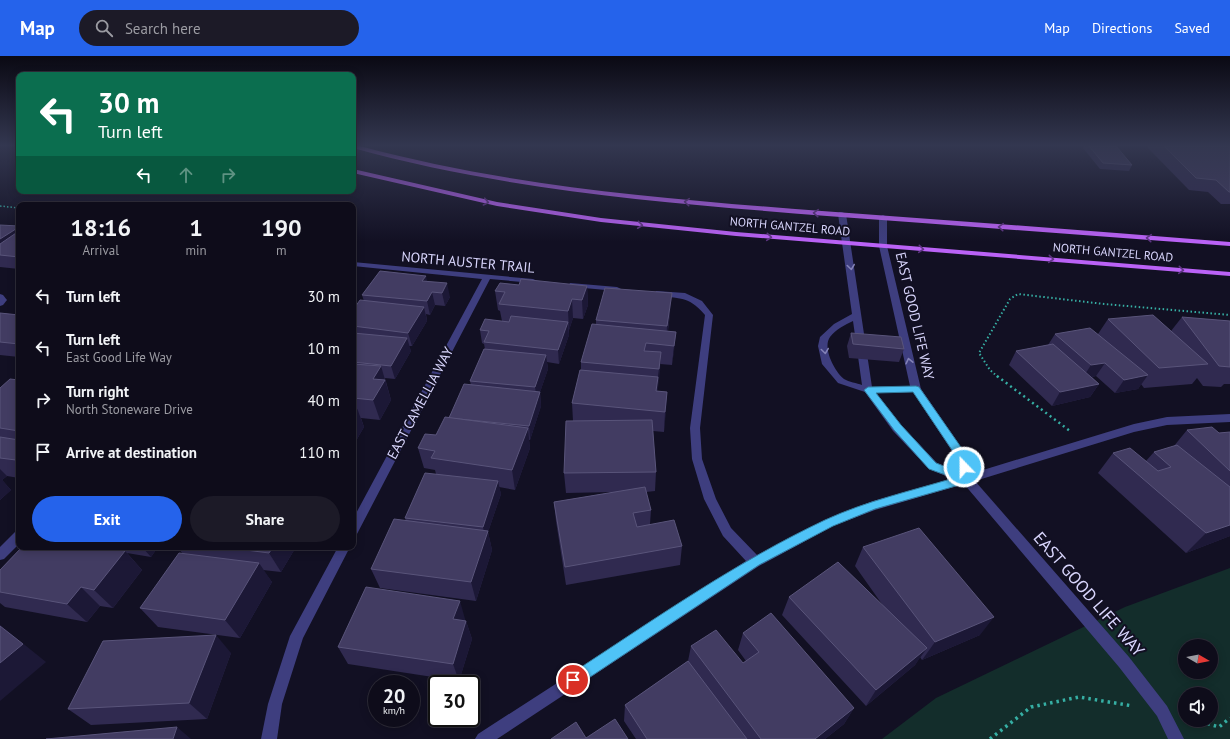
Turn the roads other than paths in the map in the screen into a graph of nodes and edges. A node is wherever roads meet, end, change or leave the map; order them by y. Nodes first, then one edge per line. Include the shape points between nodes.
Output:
1 (381, 178) edge
2 (503, 178) edge
3 (842, 214) junction
4 (883, 217) junction
5 (847, 243) junction
6 (1230, 244) edge
7 (883, 246) junction
8 (356, 264) edge
9 (1230, 274) edge
10 (487, 276) junction
11 (542, 282) edge
12 (565, 284) edge
13 (627, 290) edge
14 (651, 292) edge
15 (858, 315) junction
16 (916, 389) junction
17 (868, 390) junction
18 (1230, 418) edge
19 (966, 479) junction
20 (356, 524) edge
21 (16, 539) edge
22 (342, 550) edge
23 (0, 555) edge
24 (755, 562) junction
25 (269, 739) edge
26 (483, 739) edge
27 (1176, 739) edge

1 -> 5 main road, NORTH GANTZEL ROAD via 447,194 554,214 664,227
3 -> 2 main road, NORTH GANTZEL ROAD via 631,197
3 - 4 main road, NORTH GANTZEL ROAD
3 - 5 street, EAST GOOD LIFE WAY
6 -> 4 main road, NORTH GANTZEL ROAD
4 - 7 street, EAST GOOD LIFE WAY
5 - 7 main road, NORTH GANTZEL ROAD
5 -> 15 street, EAST GOOD LIFE WAY
7 -> 9 main road, NORTH GANTZEL ROAD
16 -> 7 street, EAST GOOD LIFE WAY
8 - 10 street, NORTH AUSTER TRAIL
10 - 11 street, NORTH AUSTER TRAIL
10 - 20 street, EAST CAMELLIA WAY
12 - 13 street
14 - 24 street via 682,296 699,302 709,315 695,428 697,459 710,499 727,532
15 - 17 street, EAST GOOD LIFE WAY
15 -> 17 street via 837,326 825,337 823,346 827,364 841,381
16 - 17 street
16 - 19 street, EAST GOOD LIFE WAY via 961,456
17 - 19 street, EAST GOOD LIFE WAY via 897,428 932,466
18 - 19 street via 1166,421 1134,428
19 - 24 street via 873,506 829,523
19 - 27 street, EAST GOOD LIFE WAY via 1124,662 1162,711
21 - 23 street
22 - 25 street via 297,636 275,704
24 - 26 street

